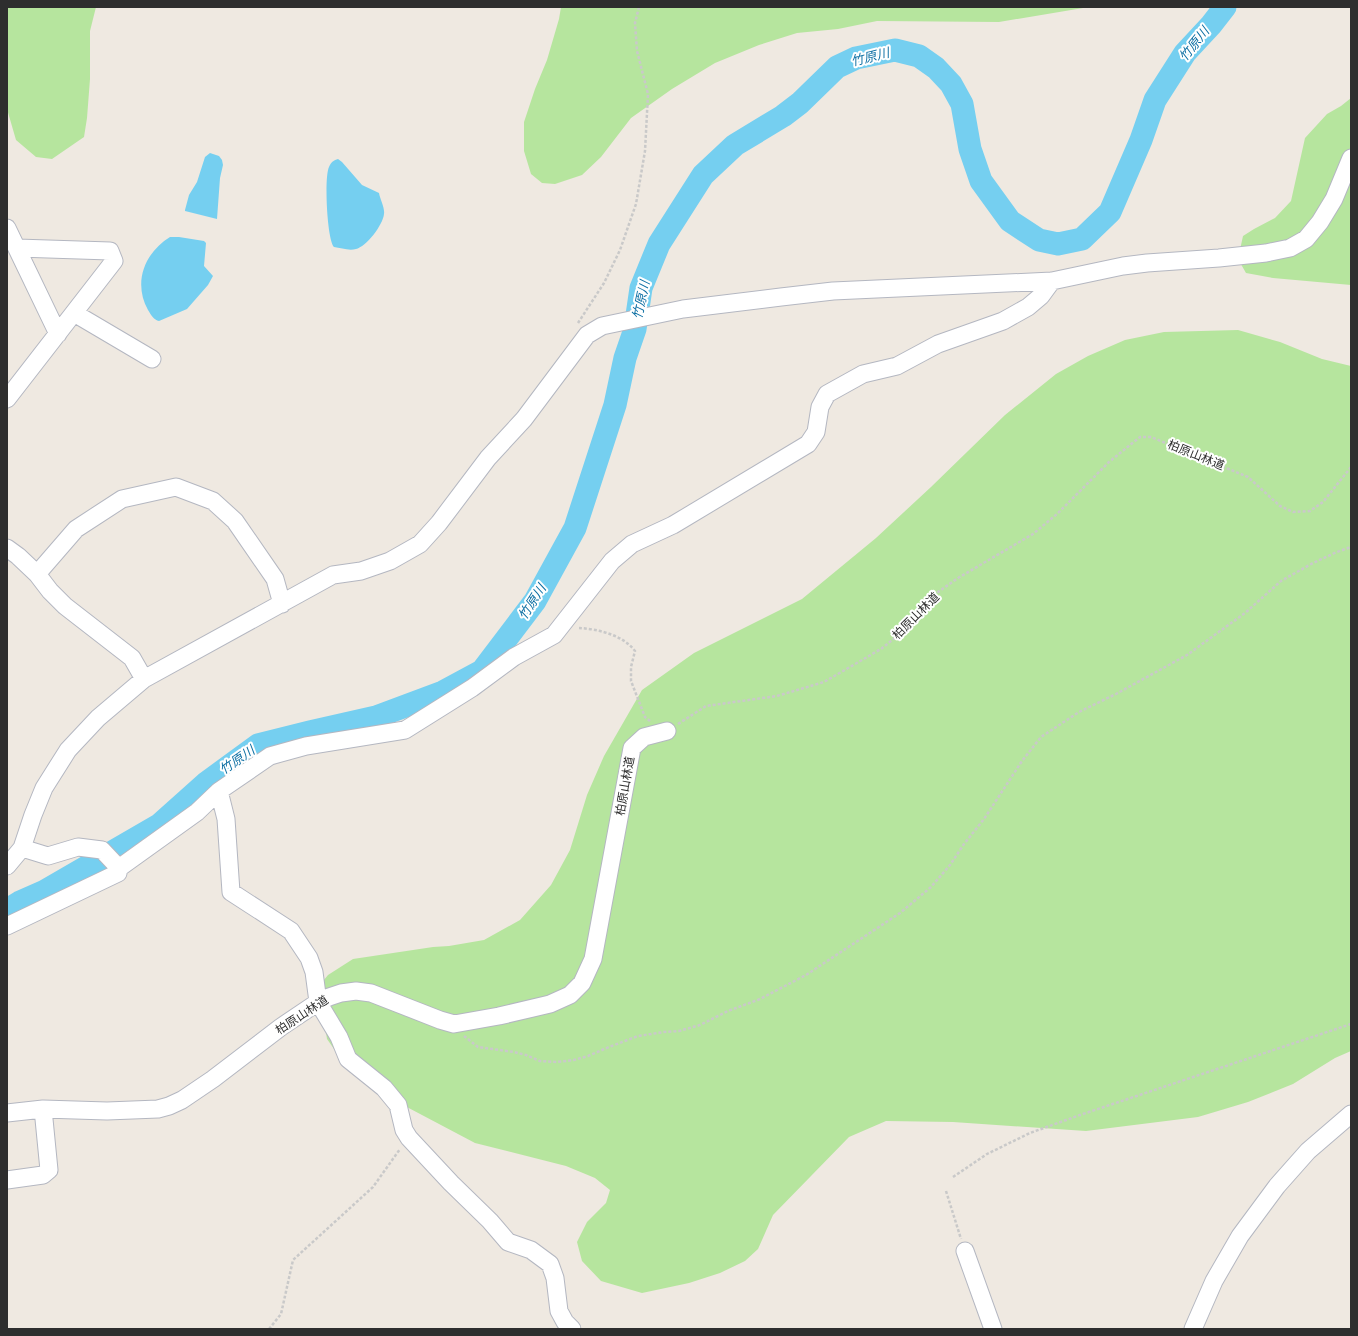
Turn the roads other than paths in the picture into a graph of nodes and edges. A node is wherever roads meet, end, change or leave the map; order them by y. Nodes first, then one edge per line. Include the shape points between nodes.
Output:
1 (1351, 158) edge
2 (7, 228) edge
3 (17, 248) junction
4 (1052, 281) junction
5 (74, 312) junction
6 (58, 334) junction
7 (152, 359) dead end
8 (7, 398) edge
9 (7, 548) edge
10 (37, 574) junction
11 (282, 604) junction
12 (144, 679) junction
13 (667, 731) road end
14 (219, 791) junction
15 (22, 848) junction
16 (7, 866) edge
17 (118, 867) junction
18 (7, 926) edge
19 (318, 1002) junction
20 (43, 1109) junction
21 (7, 1113) edge
22 (1351, 1114) edge
23 (7, 1180) edge
24 (965, 1251) road end
25 (572, 1329) edge
26 (993, 1329) edge
27 (1193, 1329) edge

1 - 4 street via 1334,200 1320,222 1306,239 1290,248 1220,258 1123,266
2 - 3 street
3 - 5 street via 110,251 114,261
3 - 6 street
4 - 11 street via 833,291 683,309 602,326 587,335 524,419 488,458 420,544 390,561 333,575
4 - 14 street via 1042,296 1003,321 938,344 897,366 863,374 827,394 820,407 816,432 808,444 673,525 632,544 612,561 554,635 514,657 472,688 405,730 306,746 270,756
5 - 6 street
5 - 7 street
6 - 8 street
9 - 10 street
10 - 11 street via 76,529 122,499 176,487 212,501 234,521 275,579
10 - 12 street via 64,606 132,658
11 - 12 street
12 - 15 street via 98,718 68,750 44,788
13 - 19 street, 柏原山林道 via 644,737 632,748 593,959 582,983 570,995 550,1004 454,1024 371,993 341,993
14 - 17 street via 197,812
14 - 19 street via 226,818 231,892 291,931 309,958 314,972
15 - 16 street
15 - 17 street via 48,856 78,846 102,850
17 - 18 street via 118,873
19 - 20 street, 柏原山林道 via 213,1079 169,1106 158,1109 107,1111
19 - 25 street via 339,1037 348,1059 384,1088 398,1105 404,1130 409,1138 508,1242 531,1250 550,1264 556,1278 559,1311
20 - 21 street, 柏原山林道
20 - 23 street via 49,1170 43,1175
22 - 27 street via 1308,1151 1277,1186 1240,1236 1214,1281
24 - 26 street

